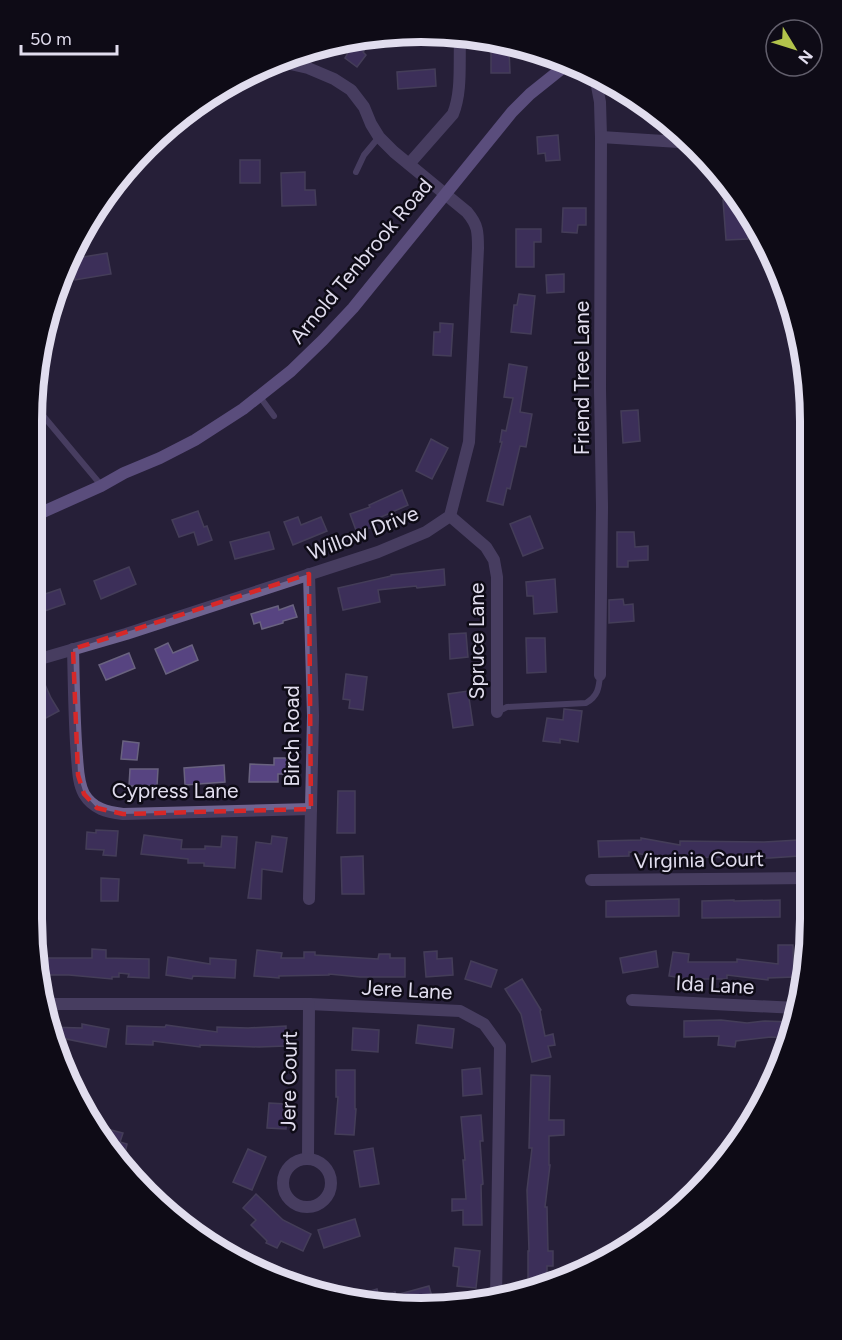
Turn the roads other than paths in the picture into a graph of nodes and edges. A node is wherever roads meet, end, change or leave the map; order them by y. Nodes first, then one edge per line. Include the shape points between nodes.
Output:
1 (460, 44) edge
2 (293, 64) edge
3 (561, 69) edge
4 (597, 85) edge
5 (379, 137) junction
6 (601, 137) junction
7 (677, 142) edge
8 (409, 164) junction
9 (356, 172) dead end
10 (446, 194) junction
11 (260, 397) junction
12 (42, 415) edge
13 (274, 416) dead end
14 (101, 486) junction
15 (42, 512) edge
16 (450, 516) junction
17 (309, 574) junction
18 (73, 649) junction
19 (42, 658) edge
20 (600, 675) joint
21 (497, 712) joint
22 (311, 809) junction
23 (800, 878) edge
24 (591, 880) dead end
25 (309, 899) dead end
26 (800, 909) edge
27 (800, 926) edge
28 (632, 1000) dead end
29 (52, 1004) edge
30 (309, 1004) junction
31 (789, 1008) edge
32 (308, 1158) junction
33 (496, 1291) edge

1 - 8 street via 457,105
2 - 5 street via 309,68 351,90
3 - 10 street, Arnold Tenbrook Road via 512,112
4 - 6 street, Friend Tree Lane
5 - 8 street, Willow Drive
5 - 9 lane
6 - 7 street
6 - 20 street, Friend Tree Lane
8 - 10 street, Willow Drive
10 - 11 street, Arnold Tenbrook Road via 338,324
10 - 16 street, Willow Drive via 474,220 478,230 469,442
11 - 13 lane
11 - 14 street, Arnold Tenbrook Road via 195,440
12 - 14 lane
14 - 15 street, Arnold Tenbrook Road
16 - 17 street, Willow Drive via 415,537
16 - 21 street, Spruce Lane via 494,560
17 - 18 street, Willow Drive
17 - 22 street, Birch Road
18 - 19 street, Willow Drive
18 - 22 street, Cypress Lane via 78,776 84,794 97,808 123,814
20 - 21 lane via 597,694 586,703 507,707
22 - 25 street, Birch Road
23 - 24 street, Virginia Court
26 - 27 lane
28 - 31 street, Ida Lane
29 - 30 street, Jere Lane
30 - 32 street, Jere Court
30 - 33 street, Jere Lane via 460,1011 484,1024 500,1046
32 - 32 street, Jere Court via 286,1169 282,1185 289,1200 303,1207 319,1204 332,1185 323,1164

